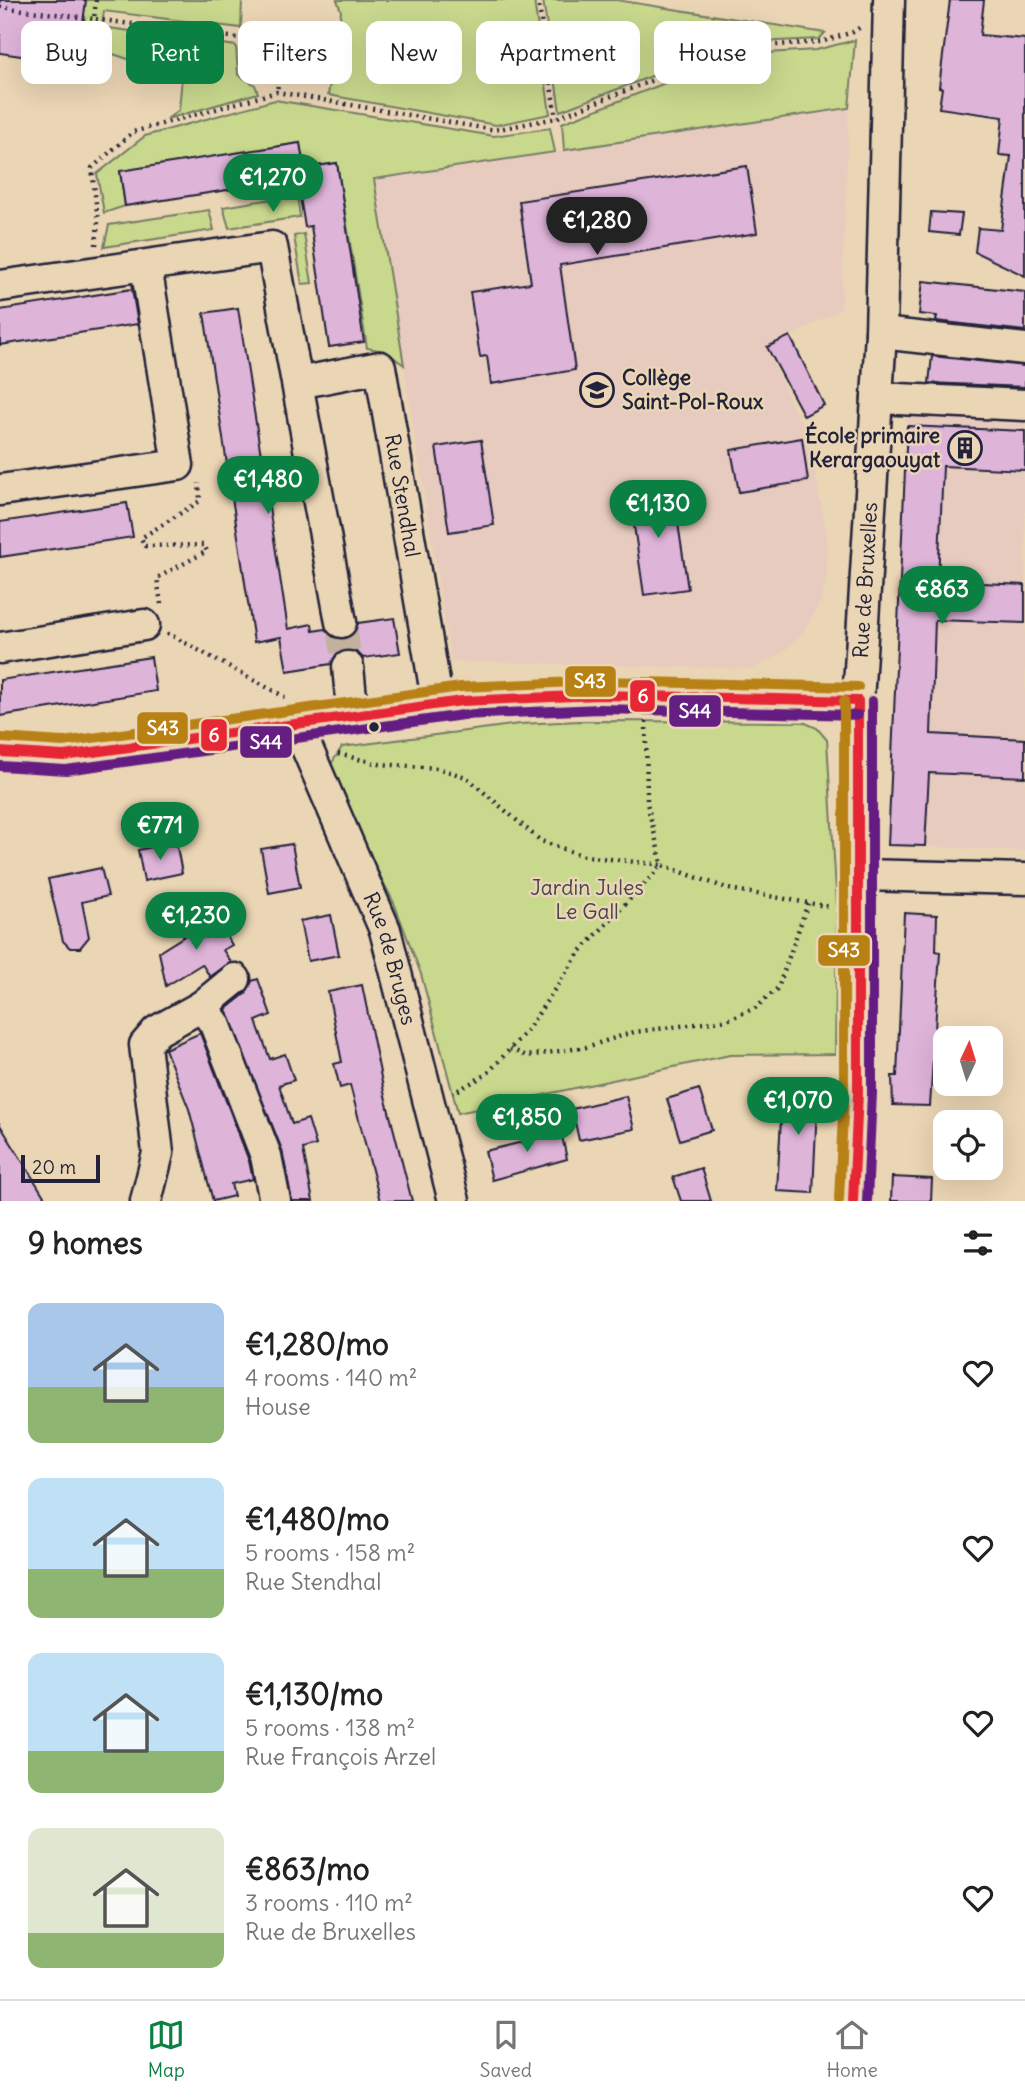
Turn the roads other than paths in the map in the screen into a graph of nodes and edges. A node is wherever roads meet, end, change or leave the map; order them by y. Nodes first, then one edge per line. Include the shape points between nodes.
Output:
1 (890, 2) edge
2 (146, 266) junction
3 (0, 286) edge
4 (881, 333) junction
5 (1025, 349) edge
6 (298, 383) junction
7 (877, 398) junction
8 (1025, 405) edge
9 (0, 490) edge
10 (156, 616) road end
11 (341, 622) tunnel mouth
12 (0, 648) edge
13 (348, 667) tunnel mouth
14 (858, 701) junction
15 (438, 705) junction
16 (353, 717) junction
17 (297, 725) junction
18 (0, 752) edge
19 (859, 875) junction
20 (1025, 879) edge
21 (235, 979) dead end
22 (202, 1006) junction
23 (146, 1201) edge
24 (275, 1201) edge
25 (454, 1201) edge
26 (853, 1201) edge

1 - 4 street, Rue de Bruxelles
2 - 3 street
2 - 6 street via 272,247
2 - 9 street via 178,465
4 - 5 street
4 - 7 street, Rue de Bruxelles
6 - 11 street
6 - 15 street, Rue Stendhal via 380,367
7 - 8 street
7 - 14 street, Rue de Bruxelles
10 - 12 street
13 - 16 street
14 - 15 street via 586,695
14 - 19 street, Rue de Bruxelles
15 - 16 street
16 - 17 street
17 - 18 street via 64,757
17 - 25 street, Rue de Bruges via 385,930
19 - 20 street
19 - 26 street, Rue de Bruxelles
21 - 22 street
22 - 23 street via 157,1031 145,1045 158,1153
22 - 24 street via 215,1024 267,1156

